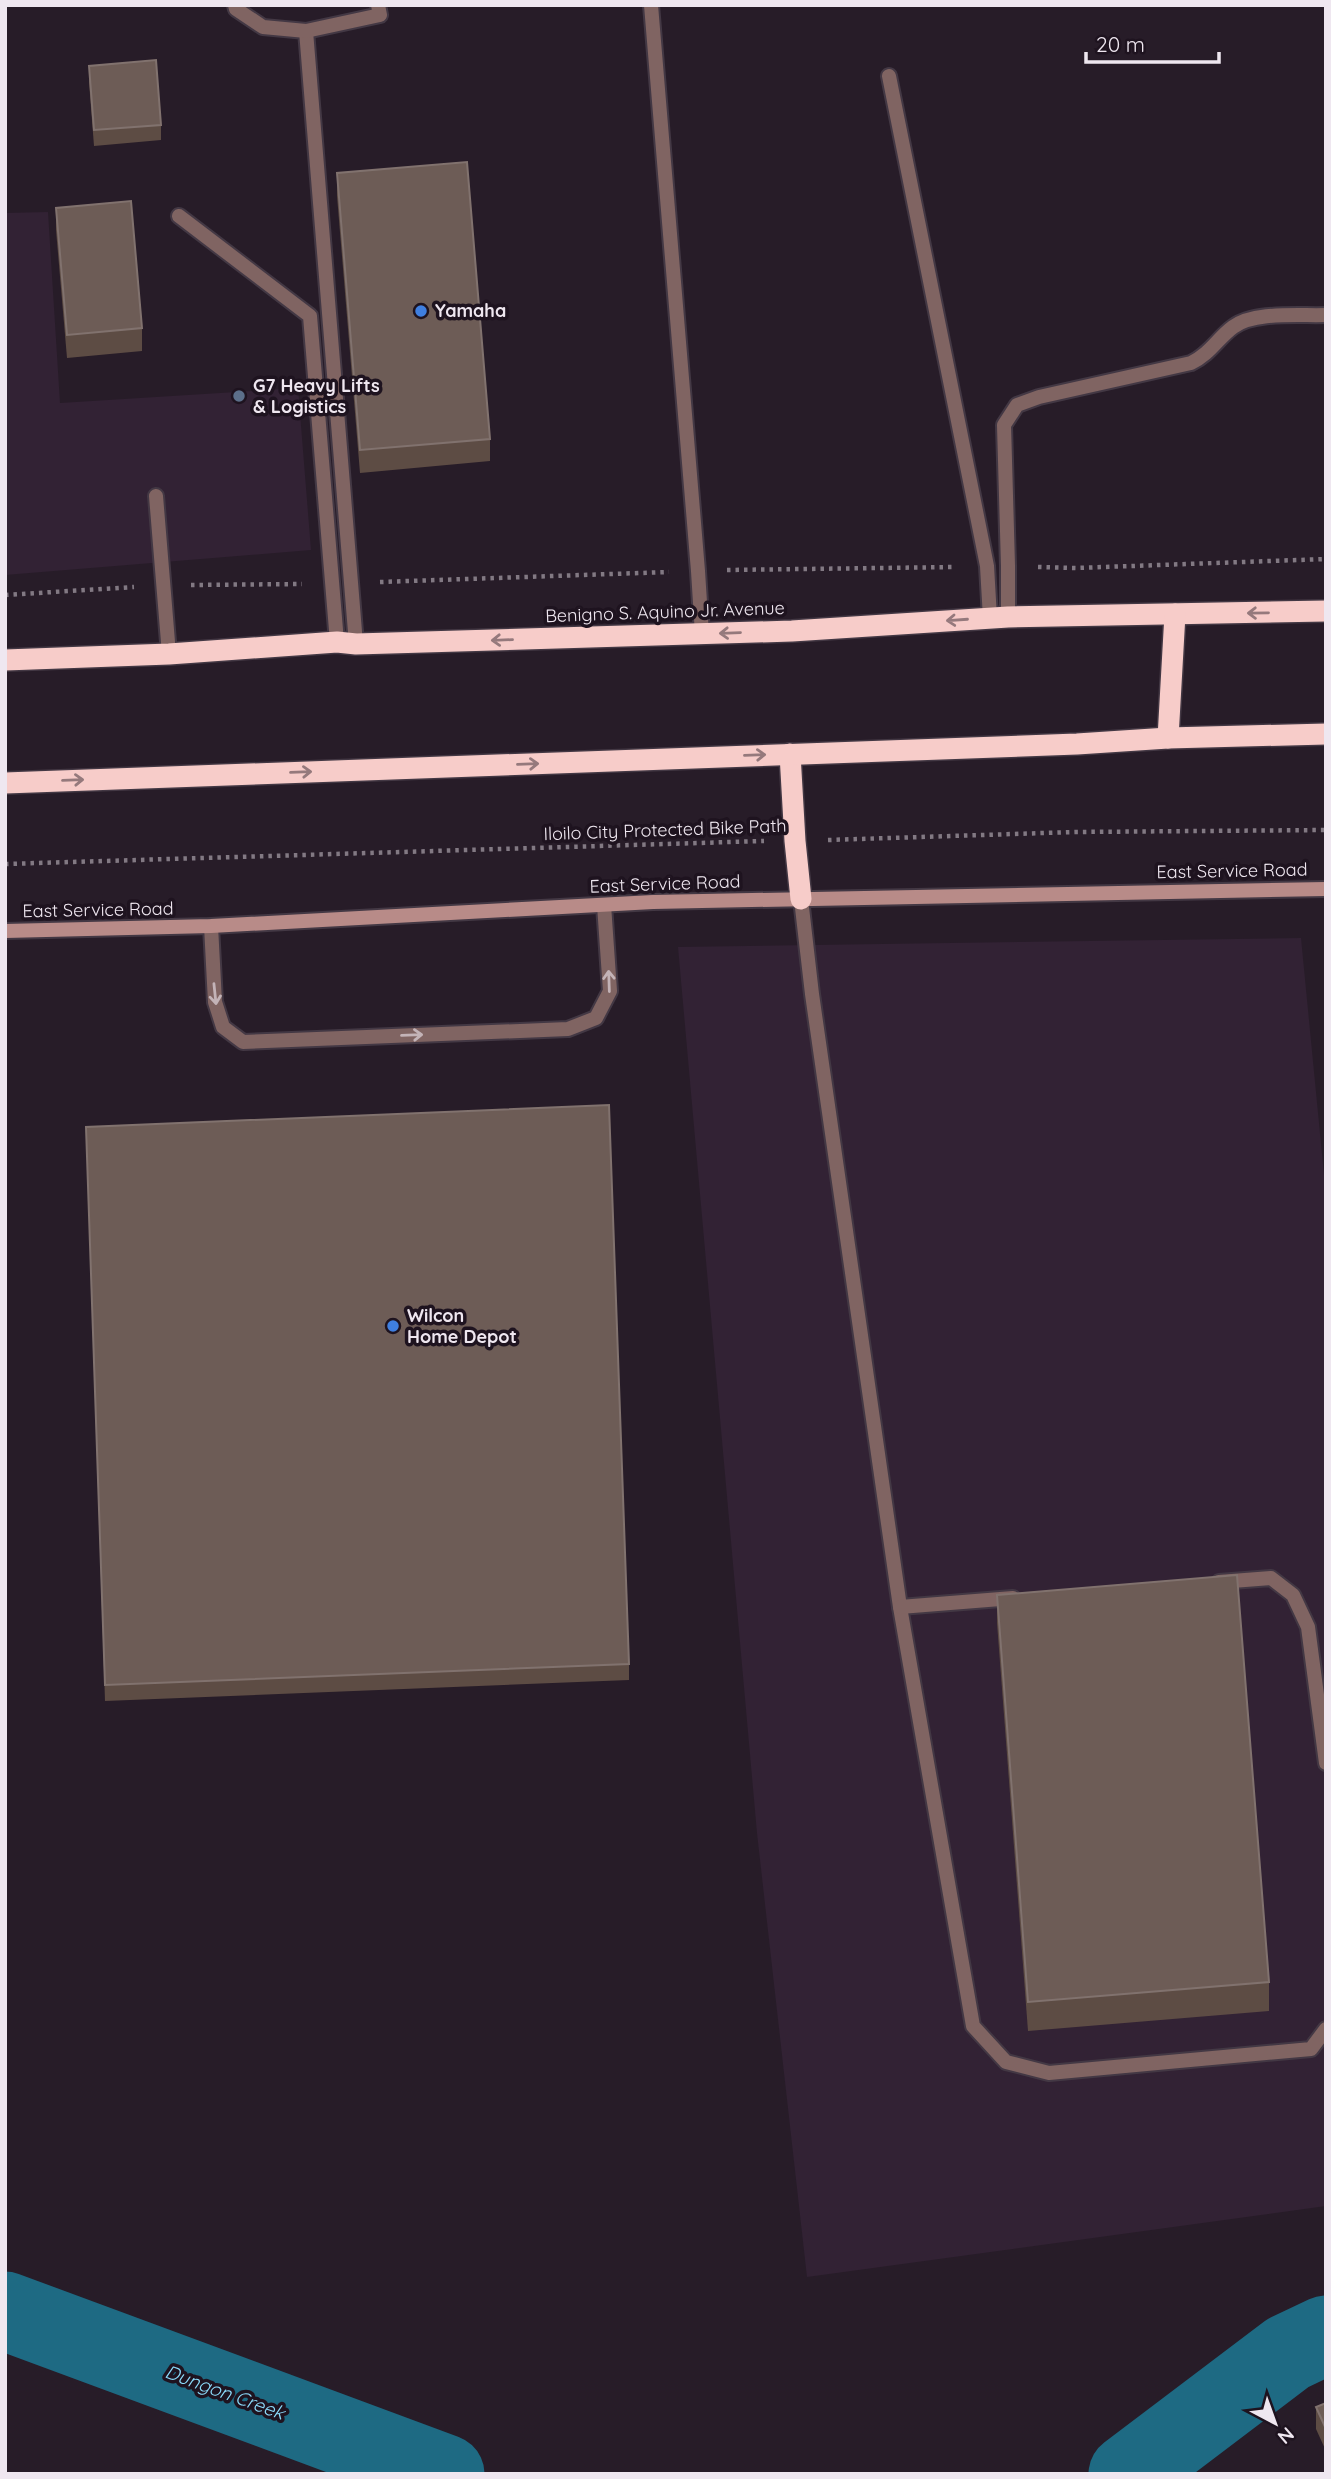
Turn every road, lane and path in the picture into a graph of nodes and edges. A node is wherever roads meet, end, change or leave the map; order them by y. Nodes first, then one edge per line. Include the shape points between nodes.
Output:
1 (235, 5) edge
2 (378, 5) edge
3 (651, 5) edge
4 (306, 31) junction
5 (889, 76) dead end
6 (179, 216) dead end
7 (1326, 315) edge
8 (156, 496) dead end
9 (1326, 611) edge
10 (1175, 614) junction
11 (999, 618) junction
12 (702, 634) junction
13 (346, 643) junction
14 (169, 654) junction
15 (5, 660) edge
16 (1326, 734) edge
17 (1168, 738) junction
18 (790, 754) junction
19 (5, 783) edge
20 (1326, 830) edge
21 (795, 841) junction
22 (5, 864) edge
23 (1326, 889) edge
24 (801, 899) junction
25 (604, 905) junction
26 (211, 926) junction
27 (5, 932) edge
28 (1202, 1583) edge
29 (1023, 1598) edge
30 (900, 1607) junction
31 (1326, 1763) edge
32 (1326, 2029) edge

1 - 4 street via 263,27
2 - 4 street via 380,15
3 - 12 street
4 - 13 street
5 - 11 street
6 - 13 street via 310,316
7 - 11 street via 1241,321 1191,363 1017,405 1003,425 1008,566
8 - 14 street
9 -> 10 highway, Benigno S. Aquino Jr. Avenue
10 - 11 highway, Benigno S. Aquino Jr. Avenue
10 - 17 highway
11 -> 12 highway, Benigno S. Aquino Jr. Avenue
12 -> 13 highway, Benigno S. Aquino Jr. Avenue
13 - 14 highway, Benigno S. Aquino Jr. Avenue
14 - 15 highway, Benigno S. Aquino Jr. Avenue
16 - 17 highway
17 - 18 highway
19 -> 18 highway
18 - 21 highway
20 - 21 path, Iloilo City Protected Bike Path
21 - 22 path, Iloilo City Protected Bike Path
21 - 24 highway
23 - 24 street, East Service Road
24 - 25 street, East Service Road
24 - 30 street
25 - 26 street, East Service Road
26 -> 25 street via 215,1002 223,1027 243,1042 568,1029 596,1018 610,991
26 - 27 street, East Service Road
28 - 31 street via 1270,1578 1293,1595 1308,1627
29 - 30 street
30 - 32 street via 973,2026 1006,2062 1049,2073 1311,2049

